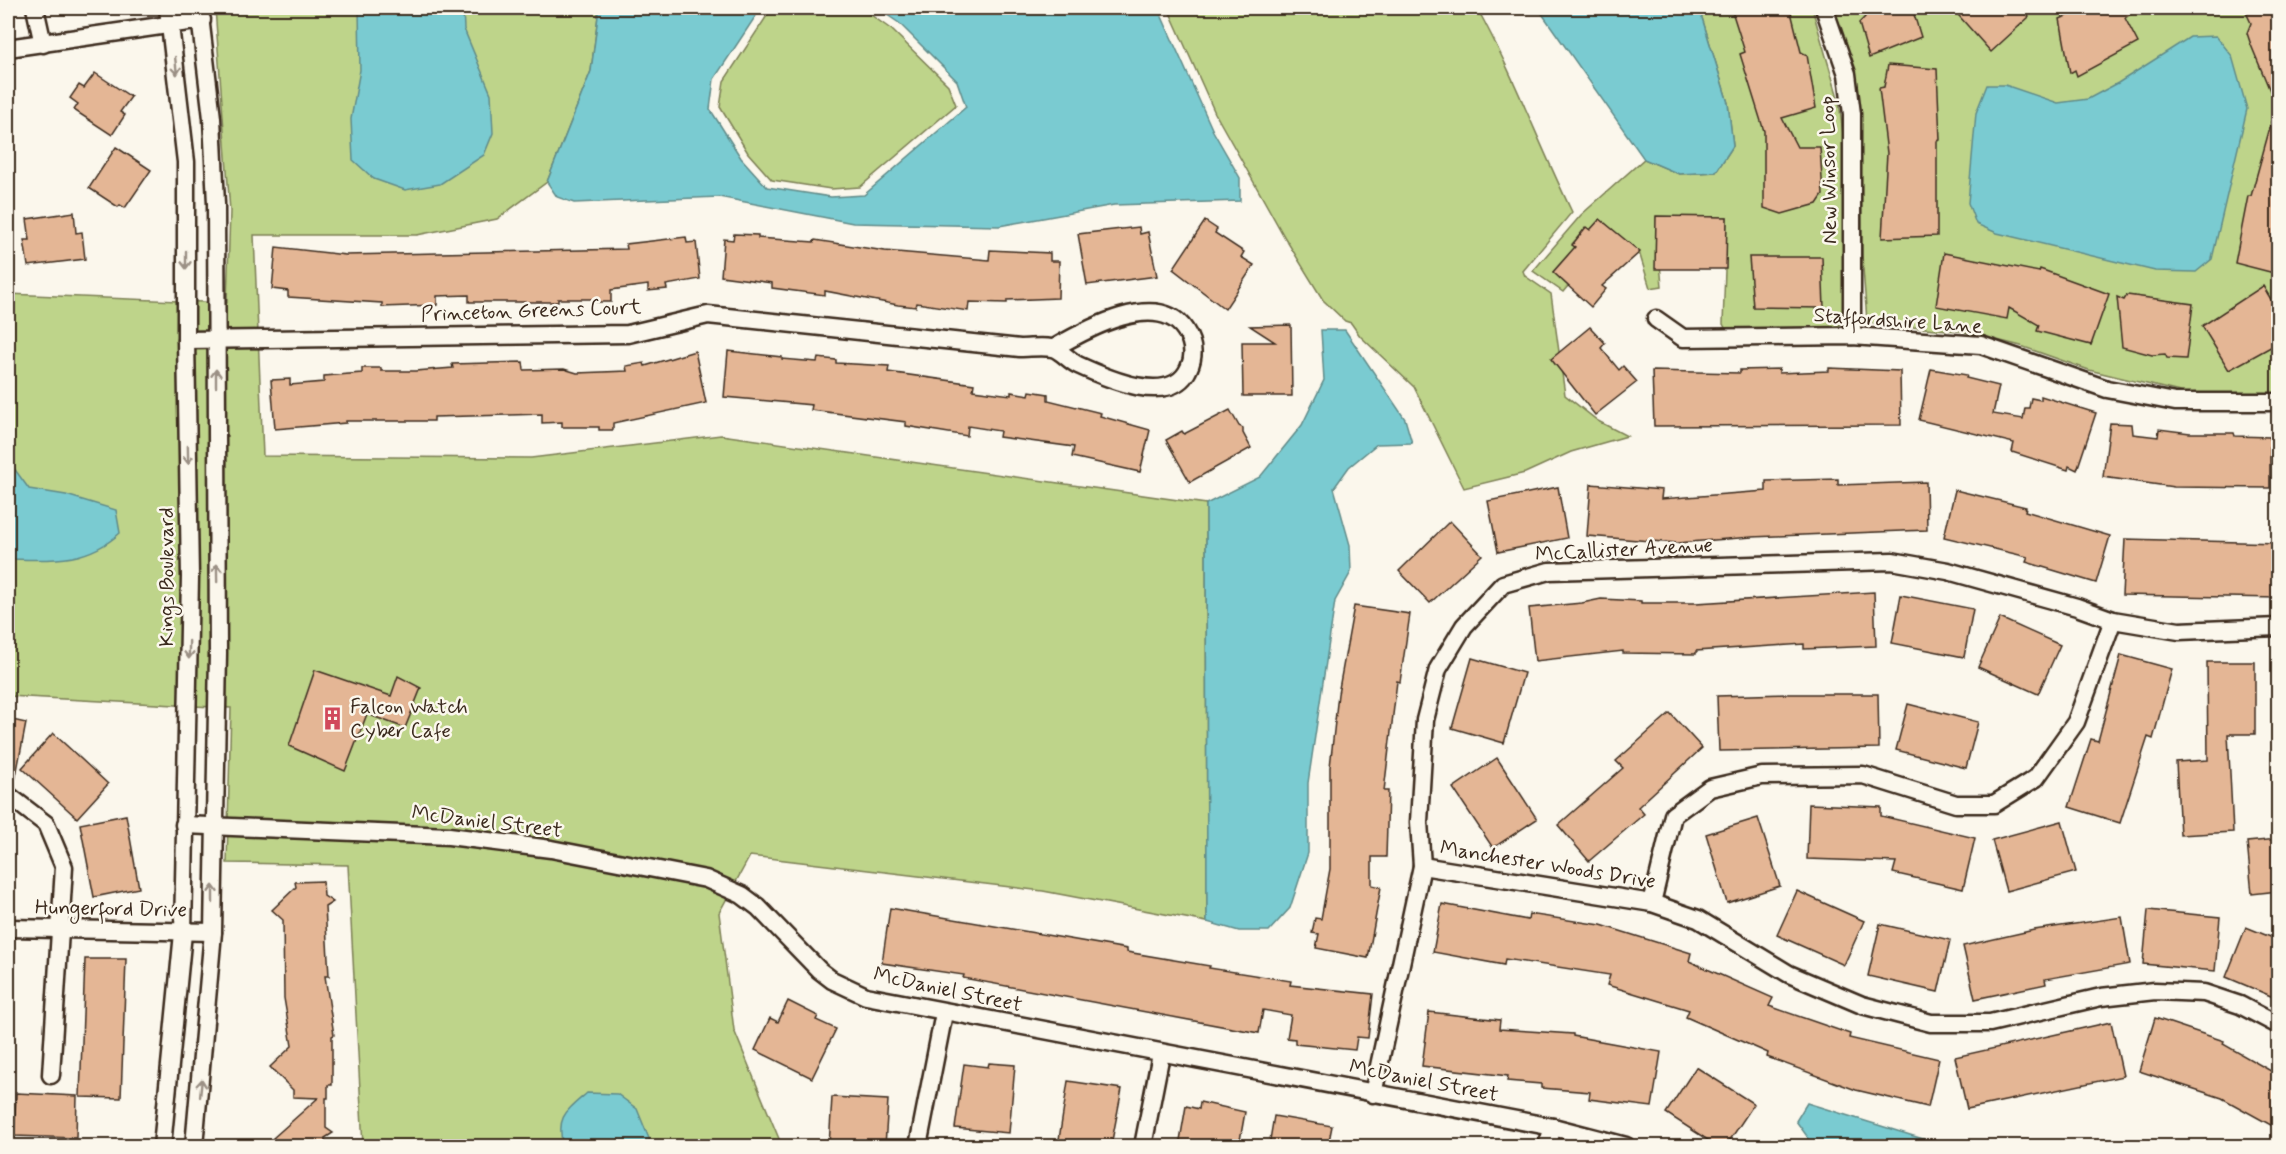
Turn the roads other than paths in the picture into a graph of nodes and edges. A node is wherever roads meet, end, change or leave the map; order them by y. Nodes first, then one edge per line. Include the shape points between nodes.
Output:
1 (35, 8) edge
2 (168, 8) edge
3 (1824, 8) edge
4 (200, 14) edge
5 (171, 26) junction
6 (43, 44) junction
7 (8, 48) edge
8 (1656, 319) dead end
9 (1852, 336) junction
10 (186, 340) junction
11 (216, 340) junction
12 (1054, 348) junction
13 (2278, 402) edge
14 (2113, 620) junction
15 (2278, 627) edge
16 (8, 795) edge
17 (184, 825) junction
18 (213, 826) junction
19 (1422, 867) junction
20 (1652, 903) junction
21 (8, 928) edge
22 (60, 930) junction
23 (213, 932) junction
24 (183, 933) junction
25 (944, 1013) junction
26 (2278, 1024) edge
27 (1161, 1054) junction
28 (51, 1075) dead end
29 (1373, 1094) junction
30 (1552, 1127) junction
31 (162, 1146) edge
32 (194, 1146) edge
33 (918, 1146) edge
34 (1143, 1146) edge
35 (1547, 1146) edge
36 (1626, 1146) edge

1 - 6 street
2 - 5 street, Kings Boulevard
3 - 9 street, New Winsor Loop via 1847,74 1852,114
4 - 5 street
4 - 11 street via 212,118
5 - 6 street
5 -> 10 street, Kings Boulevard via 186,162
6 - 7 street
8 - 9 street, Staffordshire Lane via 1683,338
9 - 13 street, Staffordshire Lane via 1981,345 2107,389 2175,402
10 - 11 street, Princeton Greens Court
10 -> 17 street, Kings Boulevard via 190,577
11 - 12 street, Princeton Greens Court via 628,334 708,315 1020,348
18 -> 11 street via 218,653
12 - 12 street, Princeton Greens Court via 1077,365 1142,388 1162,389 1177,383 1188,370 1193,355 1191,339 1183,326 1153,310 1077,335
14 - 15 street, McCallister Avenue via 2179,632
14 - 19 street, McCallister Avenue via 1948,571 1892,561 1549,571 1503,584 1464,626 1438,669 1425,720 1419,822
14 - 20 street via 2076,722 2036,778 2011,794 1994,804 1956,804 1863,776 1762,776 1710,788 1673,815
16 - 22 street via 46,824 63,867
17 - 18 street, McDaniel Street
17 - 24 street, Kings Boulevard
23 -> 18 street
18 - 25 street, McDaniel Street via 448,836 551,849 706,879 733,890 758,907 832,980 866,996
19 - 20 street, Manchester Woods Drive
19 - 29 street, McCallister Avenue
20 - 26 street, Manchester Woods Drive via 1698,919 1789,974 1862,1005 1931,1023 1990,1023 2101,996 2155,991 2204,993
21 - 22 street, Hungerford Drive
22 - 24 street, Hungerford Drive
22 - 28 street
23 - 24 street, Hungerford Drive
32 -> 23 street
24 - 31 street, Kings Boulevard
25 - 27 street, McDaniel Street
25 - 33 street
27 - 29 street, McDaniel Street
27 - 34 street
29 - 30 street, McDaniel Street
30 - 35 street
30 - 36 street, McDaniel Street

